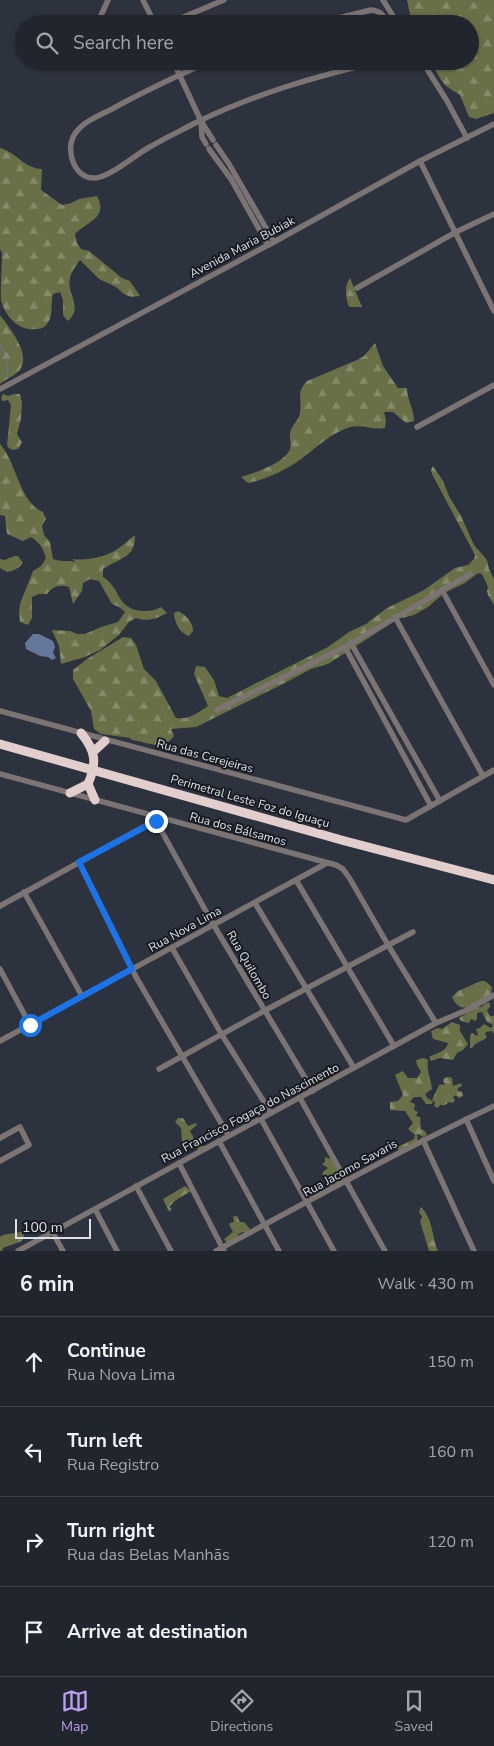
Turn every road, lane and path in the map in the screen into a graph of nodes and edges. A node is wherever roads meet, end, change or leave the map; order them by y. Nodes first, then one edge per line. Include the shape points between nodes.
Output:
1 (108, 0) edge
2 (143, 0) edge
3 (224, 0) edge
4 (383, 0) edge
5 (101, 15) edge
6 (150, 15) edge
7 (188, 15) edge
8 (351, 15) edge
9 (383, 15) edge
10 (392, 15) edge
11 (177, 70) edge
12 (190, 70) edge
13 (344, 70) edge
14 (428, 70) edge
15 (179, 75) junction
16 (201, 121) junction
17 (494, 124) edge
18 (466, 138) junction
19 (216, 145) junction
20 (209, 149) junction
21 (420, 161) junction
22 (494, 214) edge
23 (456, 232) junction
24 (271, 243) junction
25 (357, 288) dead end
26 (494, 311) edge
27 (494, 385) edge
28 (0, 389) edge
29 (416, 427) dead end
30 (470, 574) dead end
31 (442, 590) junction
32 (395, 617) junction
33 (351, 643) junction
34 (345, 647) junction
35 (494, 685) edge
36 (217, 710) dead end
37 (0, 711) edge
38 (81, 733) junction
39 (104, 740) junction
40 (0, 744) edge
41 (93, 752) junction
42 (94, 770) junction
43 (494, 770) edge
44 (0, 774) edge
45 (483, 776) junction
46 (88, 784) junction
47 (70, 793) junction
48 (95, 800) junction
49 (440, 801) junction
50 (432, 806) junction
51 (158, 819) junction
52 (79, 862) junction
53 (327, 863) junction
54 (296, 880) junction
55 (494, 880) edge
56 (24, 892) junction
57 (255, 903) junction
58 (0, 906) edge
59 (213, 924) junction
60 (413, 932) dead end
61 (388, 945) junction
62 (172, 948) junction
63 (346, 966) junction
64 (0, 969) edge
65 (132, 969) junction
66 (306, 989) junction
67 (494, 995) edge
68 (82, 996) junction
69 (264, 1010) junction
70 (436, 1022) junction
71 (30, 1025) junction
72 (222, 1035) junction
73 (0, 1041) edge
74 (394, 1046) junction
75 (183, 1056) junction
76 (354, 1068) junction
77 (160, 1069) dead end
78 (312, 1091) junction
79 (300, 1098) junction
80 (494, 1106) edge
81 (271, 1113) junction
82 (261, 1119) junction
83 (466, 1119) junction
84 (228, 1136) junction
85 (0, 1138) edge
86 (423, 1140) junction
87 (218, 1141) junction
88 (0, 1161) edge
89 (178, 1163) junction
90 (347, 1179) junction
91 (494, 1181) edge
92 (136, 1186) junction
93 (307, 1203) junction
94 (96, 1209) junction
95 (265, 1225) junction
96 (53, 1233) junction
97 (221, 1250) edge
98 (18, 1251) edge
99 (63, 1251) edge
100 (117, 1251) edge
101 (171, 1251) edge
102 (278, 1251) edge
103 (334, 1251) edge
104 (385, 1251) edge
105 (474, 1251) edge

1 - 5 street
2 - 6 street
3 - 7 street
4 - 10 street
8 - 9 street via 371,10
11 - 15 street
12 - 15 street
13 - 16 street via 278,90
14 - 18 street
15 - 16 street
15 - 16 street via 78,129 70,148 76,168 91,179 100,178 148,148
16 - 19 street
16 - 20 street via 202,137
17 - 18 street, Avenida Maria Bubiak
18 - 21 street, Avenida Maria Bubiak
19 - 20 street
19 - 24 street
20 - 24 street
21 - 23 street
21 - 24 street, Avenida Maria Bubiak
22 - 23 street
23 - 25 street
23 - 26 street
24 - 28 street, Avenida Maria Bubiak
27 - 29 street
30 - 31 street
31 - 32 street
31 - 35 street
32 - 33 street
32 - 45 street
33 - 34 street
33 - 49 street
34 - 36 street
34 - 50 street
37 - 38 street, Rua das Cerejeiras
38 - 39 street, Rua das Cerejeiras
38 - 41 highway
39 - 41 highway
39 - 50 street, Rua das Cerejeiras via 406,820
40 - 42 highway, Perimetral Leste Foz do Iguaçu
41 - 42 highway
42 - 46 highway
42 - 55 highway, Perimetral Leste Foz do Iguaçu
43 - 45 street
44 - 47 street, Rua dos Bálsamos
45 - 49 street
46 - 47 highway
46 - 48 highway
47 - 48 street, Rua dos Bálsamos
48 - 51 street, Rua dos Bálsamos
49 - 50 street
51 - 52 street
51 - 53 street, Rua dos Bálsamos
51 - 59 street, Rua Quilombo
52 - 56 street
52 - 65 street
53 - 54 street, Rua Nova Lima
53 - 61 street, Rua dos Bálsamos via 343,869
54 - 57 street, Rua Nova Lima
54 - 63 street
56 - 58 street
56 - 68 street
57 - 59 street, Rua Nova Lima
57 - 66 street
59 - 62 street, Rua Nova Lima
59 - 69 street, Rua Quilombo
60 - 61 street
61 - 63 street
61 - 70 street, Rua dos Bálsamos
62 - 65 street, Rua Nova Lima
62 - 72 street
63 - 66 street
63 - 74 street
64 - 71 street
65 - 68 street, Rua Nova Lima
65 - 75 street
66 - 69 street
66 - 76 street
67 - 70 street, Rua Francisco Fogaça do Nascimento
68 - 71 street, Rua Nova Lima
69 - 72 street
69 - 78 street, Rua Quilombo
70 - 74 street, Rua Francisco Fogaça do Nascimento
71 - 73 street, Rua Nova Lima
72 - 75 street
72 - 81 street
74 - 76 street, Rua Francisco Fogaça do Nascimento
75 - 77 street
75 - 84 street
76 - 78 street, Rua Francisco Fogaça do Nascimento
78 - 79 street, Rua Francisco Fogaça do Nascimento
79 - 81 street, Rua Francisco Fogaça do Nascimento
79 - 90 street
80 - 83 street, Rua Jacomo Savaris
81 - 82 street, Rua Francisco Fogaça do Nascimento
82 - 84 street, Rua Francisco Fogaça do Nascimento
82 - 93 street
83 - 86 street, Rua Jacomo Savaris
83 - 91 street
84 - 87 street, Rua Francisco Fogaça do Nascimento
85 - 88 street via 20,1127 29,1145
86 - 90 street, Rua Jacomo Savaris
86 - 105 street
87 - 89 street, Rua Francisco Fogaça do Nascimento
87 - 95 street
89 - 92 street, Rua Francisco Fogaça do Nascimento
89 - 97 street
90 - 93 street, Rua Jacomo Savaris
90 - 104 street
92 - 94 street, Rua Francisco Fogaça do Nascimento
92 - 101 street
93 - 95 street, Rua Jacomo Savaris
93 - 103 street
94 - 96 street, Rua Francisco Fogaça do Nascimento
94 - 100 street
95 - 97 street, Rua Jacomo Savaris
95 - 102 street
96 - 98 street, Rua Francisco Fogaça do Nascimento
96 - 99 street

